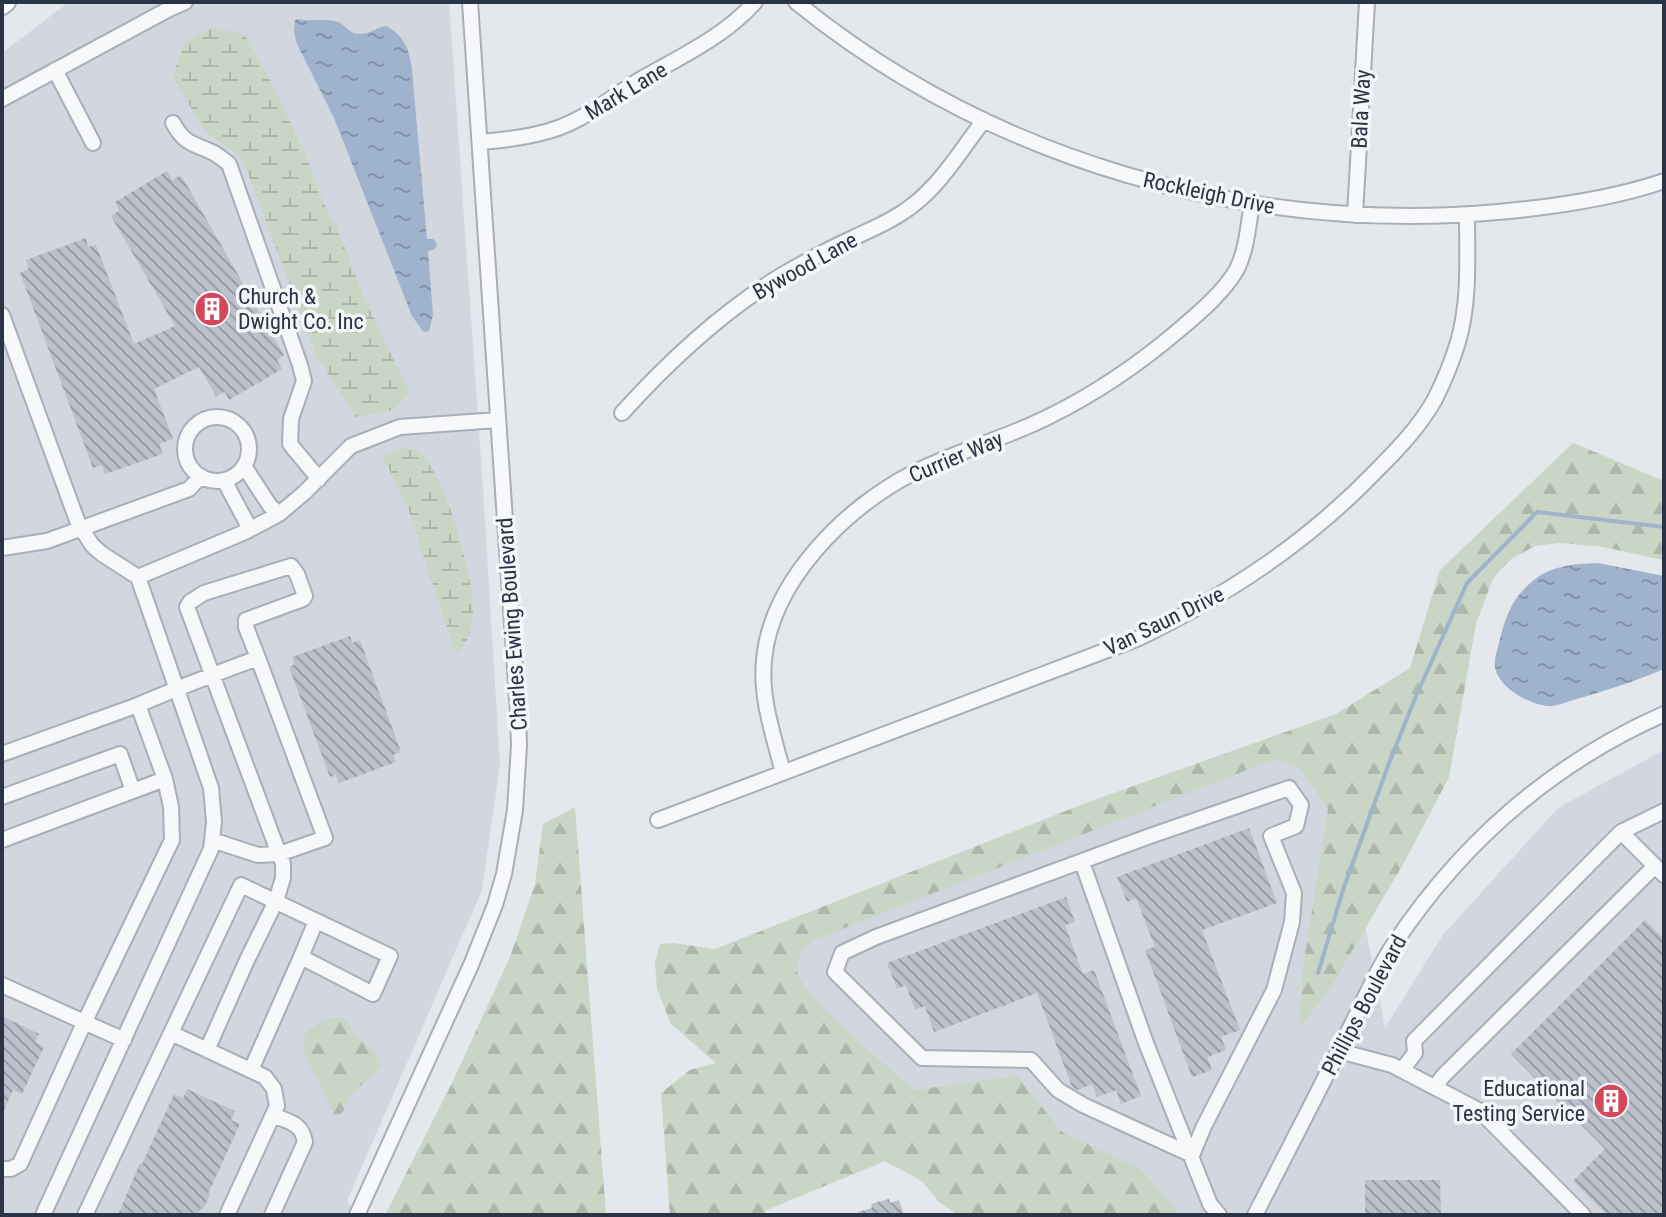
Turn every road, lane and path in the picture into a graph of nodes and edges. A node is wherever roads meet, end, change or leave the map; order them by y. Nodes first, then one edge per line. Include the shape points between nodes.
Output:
1 (185, 2) edge
2 (470, 2) edge
3 (755, 2) edge
4 (796, 2) edge
5 (1367, 2) edge
6 (55, 70) junction
7 (2, 99) edge
8 (984, 120) junction
9 (173, 123) dead end
10 (480, 142) junction
11 (93, 143) dead end
12 (1664, 181) edge
13 (1252, 204) junction
14 (1355, 215) junction
15 (1467, 215) junction
16 (2, 315) edge
17 (622, 413) dead end
18 (498, 420) junction
19 (244, 466) junction
20 (201, 476) junction
21 (319, 479) junction
22 (224, 480) junction
23 (279, 514) junction
24 (81, 529) junction
25 (250, 529) junction
26 (2, 548) edge
27 (138, 577) junction
28 (258, 658) junction
29 (213, 675) junction
30 (176, 689) junction
31 (138, 705) junction
32 (1664, 714) edge
33 (2, 754) edge
34 (783, 773) junction
35 (165, 779) junction
36 (133, 791) junction
37 (2, 797) edge
38 (1664, 811) edge
39 (658, 820) dead end
40 (1621, 832) junction
41 (2, 840) edge
42 (212, 840) junction
43 (279, 854) junction
44 (1082, 862) junction
45 (1660, 871) edge
46 (276, 901) junction
47 (316, 921) junction
48 (301, 957) junction
49 (2, 985) edge
50 (85, 1021) junction
51 (171, 1033) junction
52 (124, 1040) junction
53 (207, 1050) junction
54 (1339, 1051) junction
55 (251, 1070) junction
56 (1402, 1070) junction
57 (1435, 1087) junction
58 (273, 1115) junction
59 (1192, 1155) junction
60 (2, 1169) edge
61 (43, 1215) edge
62 (85, 1215) edge
63 (227, 1215) edge
64 (272, 1215) edge
65 (357, 1215) edge
66 (1219, 1215) edge
67 (1255, 1215) edge
68 (1583, 1215) edge

1 - 6 street
2 - 10 street, Charles Ewing Boulevard
3 - 10 street, Mark Lane via 721,33 576,121 525,137
4 - 8 street, Rockleigh Drive via 893,71
5 - 14 street, Bala Way
6 - 7 street
6 - 11 street
8 - 13 street, Rockleigh Drive via 1094,165
8 - 17 street, Bywood Lane via 910,208 737,305 660,371
9 - 21 street via 180,137 229,164 304,381 291,419 290,444
10 - 18 street, Charles Ewing Boulevard
12 - 15 street, Rockleigh Drive via 1566,204
13 - 14 street, Rockleigh Drive
13 - 34 street, Currier Way via 1235,272 1158,348 1048,417 892,485 855,512 807,562 776,612 764,660 766,709
14 - 15 street, Rockleigh Drive
15 - 34 street, Van Saun Drive via 1465,307 1449,370 1420,423 1317,527 1232,589 1139,638
16 - 24 street
18 - 21 street via 400,427 351,446
18 - 65 street, Charles Ewing Boulevard via 519,745 510,842 484,935
19 - 20 street via 249,446 240,426 210,417 192,428 185,448
19 - 22 street
19 - 23 street
20 - 22 street
20 - 24 street via 189,489
21 - 23 street
22 - 25 street
23 - 25 street
24 - 26 street
24 - 27 street via 102,554
25 - 27 street
27 - 30 street
28 - 29 street
28 - 29 street via 246,620 303,599 291,566 190,602 187,607
28 - 43 street via 325,838
29 - 30 street
29 - 43 street
30 - 31 street
30 - 42 street via 211,788
31 - 33 street
31 - 35 street
32 - 54 street, Phillips Boulevard via 1544,782 1476,842 1393,945
34 - 39 street, Van Saun Drive
35 - 36 street
35 - 50 street via 172,840
36 - 37 street via 120,754
36 - 41 street
38 - 40 street
40 - 45 street
40 - 56 street via 1414,1041 1415,1053
42 - 43 street via 258,855
42 - 52 street
43 - 46 street via 283,878
44 - 59 street
44 - 59 street via 1289,788 1301,805 1296,826 1271,836 1294,893 1274,990
44 - 59 street via 876,937 842,953 835,972 922,1058 1031,1060 1071,1098
45 - 57 street
46 - 47 street
46 - 51 street via 241,885
46 - 53 street
47 - 48 street
47 - 48 street via 390,956 373,994
48 - 55 street
49 - 50 street
50 - 52 street
50 - 60 street via 20,1164
51 - 53 street
51 - 62 street
52 - 61 street
53 - 55 street
54 - 56 street
54 - 67 street, Phillips Boulevard
55 - 58 street via 274,1089
56 - 57 street
57 - 68 street via 1480,1111
58 - 63 street
58 - 64 street via 300,1128 305,1142
59 - 66 street

